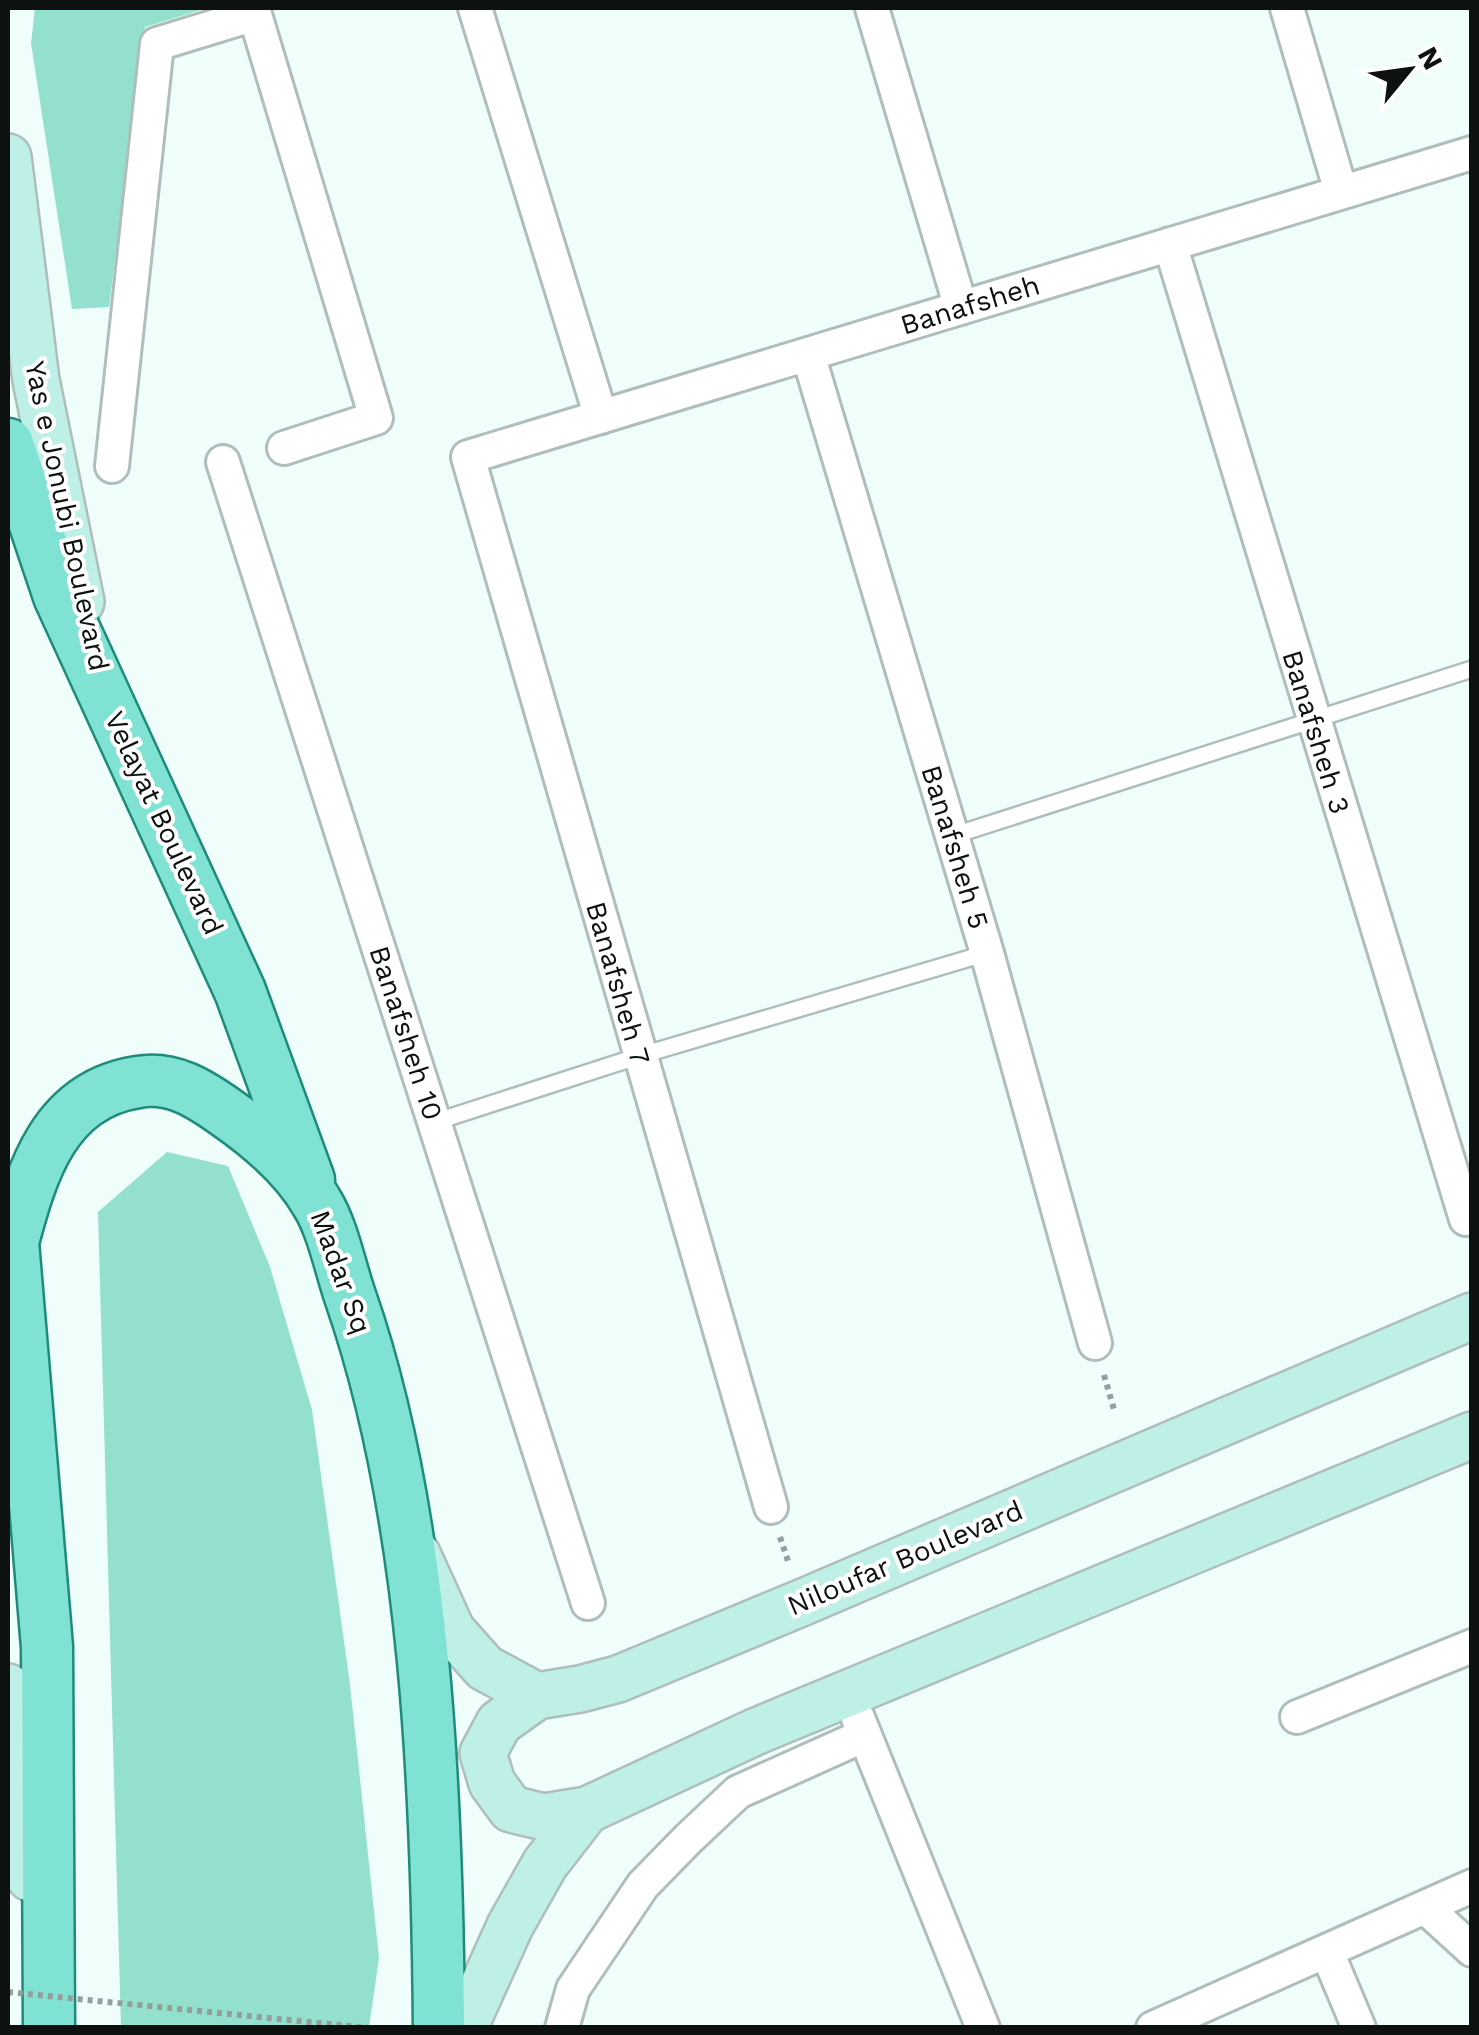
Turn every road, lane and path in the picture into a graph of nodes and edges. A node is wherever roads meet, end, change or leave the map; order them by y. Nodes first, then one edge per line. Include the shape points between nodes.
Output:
1 (475, 8) edge
2 (872, 8) edge
3 (1287, 8) edge
4 (254, 11) edge
5 (1472, 152) edge
6 (8, 156) edge
7 (1341, 192) junction
8 (1170, 244) junction
9 (961, 308) junction
10 (808, 354) junction
11 (601, 418) junction
12 (8, 444) edge
13 (284, 448) dead end
14 (468, 458) joint
15 (223, 462) dead end
16 (112, 466) dead end
17 (1472, 670) edge
18 (105, 696) junction
19 (1312, 721) junction
20 (952, 836) junction
21 (987, 953) junction
22 (639, 1056) junction
23 (435, 1122) junction
24 (318, 1204) junction
25 (1466, 1218) dead end
26 (10, 1222) edge
27 (1472, 1316) edge
28 (1095, 1342) dead end
29 (1472, 1436) edge
30 (771, 1507) joint
31 (406, 1527) junction
32 (801, 1603) junction
33 (588, 1604) dead end
34 (1472, 1646) edge
35 (8, 1687) edge
36 (537, 1696) junction
37 (857, 1715) junction
38 (1297, 1717) dead end
39 (586, 1810) junction
40 (1472, 1886) edge
41 (1426, 1908) junction
42 (1472, 1950) edge
43 (1326, 1952) junction
44 (8, 1992) edge
45 (48, 2028) edge
46 (370, 2028) edge
47 (439, 2028) edge
48 (464, 2028) edge
49 (562, 2028) edge
50 (984, 2028) edge
51 (1153, 2028) edge
52 (1358, 2028) edge

1 - 11 street
2 - 9 street
3 - 7 street
4 - 13 street via 376,418
4 - 16 street via 158,44
5 - 7 street, Banafsheh
6 - 18 main road, Yas e Jonubi Boulevard via 36,380
7 - 8 street, Banafsheh
8 - 9 street, Banafsheh
8 - 19 street, Banafsheh 3
9 - 10 street, Banafsheh
10 - 11 street, Banafsheh
10 - 20 street, Banafsheh 5
11 - 14 street, Banafsheh
12 - 18 main road, Velayat Boulevard via 59,596
14 - 22 street, Banafsheh 7
15 - 23 street, Banafsheh 10
17 - 19 lane
18 - 24 main road, Velayat Boulevard via 240,992
19 - 20 lane
19 - 25 street, Banafsheh 3
20 - 21 street, Banafsheh 5
21 - 22 lane
21 - 28 street, Banafsheh 5
22 - 23 lane
22 - 30 street, Banafsheh 7
23 - 33 street, Banafsheh 10
24 - 26 main road, Madar Sq via 279,1156 237,1120 196,1091 156,1078 90,1098 53,1132
24 - 31 main road, Madar Sq via 370,1353
26 - 45 main road, Madar Sq via 47,1647
27 - 32 main road, Niloufar Boulevard
29 - 37 main road
30 - 32 path
31 - 36 main road via 452,1631 485,1668
31 - 47 main road, Madar Sq via 433,1772
32 - 36 main road, Niloufar Boulevard via 618,1679
34 - 38 street
35 - 45 main road
36 - 39 main road via 499,1723 484,1753 492,1783 511,1809 544,1817
37 - 39 main road via 757,1731
37 - 49 street via 738,1792 642,1884 573,1989
37 - 50 street
39 - 48 main road via 536,1880
40 - 41 street
41 - 42 street
41 - 43 street
43 - 51 street
43 - 52 street
44 - 46 path, bridge

